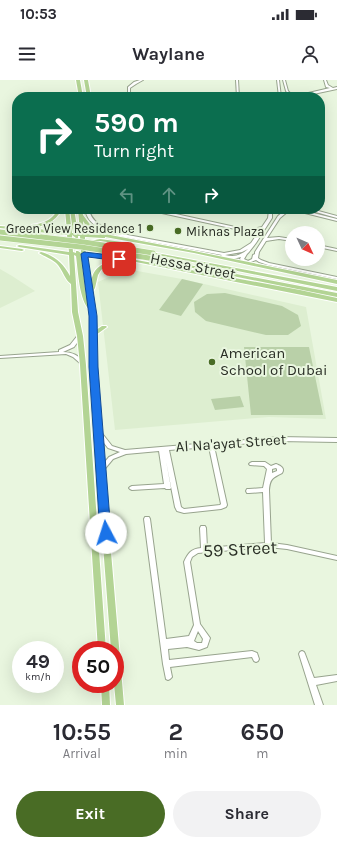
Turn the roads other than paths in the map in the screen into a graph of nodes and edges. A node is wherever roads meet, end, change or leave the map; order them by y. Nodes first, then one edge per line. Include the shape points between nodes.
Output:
1 (78, 80) edge
2 (86, 80) edge
3 (142, 80) edge
4 (236, 80) edge
5 (278, 80) edge
6 (284, 80) edge
7 (325, 80) edge
8 (327, 86) junction
9 (336, 89) edge
10 (324, 90) junction
11 (80, 92) edge
12 (88, 92) edge
13 (128, 92) edge
14 (237, 92) edge
15 (282, 92) edge
16 (287, 92) edge
17 (317, 92) edge
18 (324, 92) edge
19 (57, 214) edge
20 (68, 214) edge
21 (73, 214) edge
22 (88, 214) edge
23 (171, 214) edge
24 (271, 214) edge
25 (284, 214) edge
26 (313, 214) edge
27 (325, 214) edge
28 (81, 215) joint
29 (337, 217) edge
30 (337, 220) edge
31 (0, 227) edge
32 (263, 228) junction
33 (249, 231) junction
34 (0, 232) edge
35 (270, 232) junction
36 (76, 237) junction
37 (0, 238) edge
38 (256, 238) junction
39 (279, 238) junction
40 (285, 239) edge
41 (265, 240) junction
42 (134, 242) junction
43 (254, 242) junction
44 (0, 245) edge
45 (19, 246) junction
46 (79, 246) junction
47 (325, 247) edge
48 (337, 250) edge
49 (248, 251) junction
50 (194, 252) junction
51 (257, 252) junction
52 (78, 254) junction
53 (131, 260) junction
54 (266, 268) junction
55 (221, 272) junction
56 (337, 278) edge
57 (337, 282) edge
58 (72, 286) junction
59 (337, 289) edge
60 (303, 293) junction
61 (89, 294) junction
62 (337, 295) edge
63 (337, 300) edge
64 (92, 312) junction
65 (104, 327) dead end
66 (93, 335) junction
67 (80, 336) junction
68 (58, 352) junction
69 (0, 357) edge
70 (83, 363) junction
71 (99, 433) junction
72 (337, 440) edge
73 (212, 444) junction
74 (163, 449) junction
75 (125, 452) junction
76 (252, 464) dead end
77 (270, 468) junction
78 (101, 470) junction
79 (267, 481) junction
80 (132, 488) dead end
81 (249, 490) dead end
82 (266, 490) junction
83 (147, 519) dead end
84 (202, 528) dead end
85 (268, 545) junction
86 (204, 549) junction
87 (337, 558) edge
88 (197, 625) junction
89 (101, 631) junction
90 (102, 641) edge
91 (105, 641) edge
92 (114, 641) edge
93 (192, 642) junction
94 (164, 644) junction
95 (302, 654) dead end
96 (256, 659) dead end
97 (166, 664) junction
98 (168, 677) dead end
99 (337, 678) edge
100 (311, 682) junction
101 (105, 693) edge
102 (118, 693) edge
103 (106, 705) edge
104 (120, 705) edge
105 (319, 705) edge

1 - 11 main road
2 - 12 main road
3 - 13 street via 129,88
4 - 14 street
5 - 15 street
6 - 16 street
7 - 8 street
8 - 9 street
8 - 10 street
9 - 10 street
9 - 18 street
10 - 17 street
19 - 31 main road via 55,218 42,224
20 - 36 main road
21 - 36 main road
22 - 43 street via 97,224 120,235 219,254 237,252
23 - 33 street
24 - 32 street
25 - 35 street
26 - 30 street
27 - 29 street
28 - 36 main road
28 - 42 main road via 88,226 96,232
31 - 36 main road
32 - 33 street
32 - 38 street
33 - 38 street
34 - 59 main road, Hessa Street, bridge via 153,253
35 - 39 street
35 - 41 street
36 - 42 main road
36 - 45 main road via 54,248
36 - 46 main road
36 - 46 main road
36 - 52 main road
37 - 55 main road, Hessa Street, bridge via 74,246
38 - 43 street
39 - 40 street
39 - 41 street
41 - 51 street
42 - 50 main road
43 - 49 street
44 - 45 main road
44 - 58 main road via 52,257 64,268
45 - 52 main road
46 - 52 main road
46 - 54 main road via 94,241 109,241
47 - 48 street
49 - 50 street via 233,258
49 - 51 street via 242,257 245,261 254,260
50 - 54 main road
51 - 56 street via 256,258 263,263
52 - 53 main road
52 - 58 main road
52 - 61 main road
52 - 64 main road via 84,296
53 - 60 main road
53 - 61 main road via 114,262 100,268
54 - 57 main road
55 - 60 main road
55 - 62 main road, Hessa Street
58 - 67 main road
60 - 63 main road
61 - 64 main road
64 - 66 main road
65 - 66 main road
66 - 71 main road
67 - 68 street via 70,347
67 - 70 main road
68 - 69 street
68 - 70 street via 75,356
70 - 89 main road
71 - 75 street, Al Na'ayat Street via 109,446
71 - 78 main road
72 - 73 street, Al Na'ayat Street via 295,438
73 - 74 street, Al Na'ayat Street
73 - 74 street via 224,505 221,508 184,511 179,509
74 - 75 street, Al Na'ayat Street
74 - 80 street via 167,487
75 - 78 street, Al Na'ayat Street via 111,458
76 - 77 street via 265,464
77 - 79 street
77 - 79 street via 277,466 281,470
78 - 92 main road
79 - 82 street
81 - 82 street
82 - 85 street
83 - 94 street
84 - 86 street
85 - 86 street, 59 Street
85 - 87 street, 59 Street
86 - 88 street, 59 Street via 193,553 187,562
88 - 93 street
88 - 93 street via 208,640 200,647
89 - 90 main road
89 - 91 main road
93 - 94 street
94 - 97 street
95 - 100 street
96 - 97 street via 252,654
97 - 98 street
99 - 100 street
100 - 105 street
101 - 103 main road
102 - 104 main road

